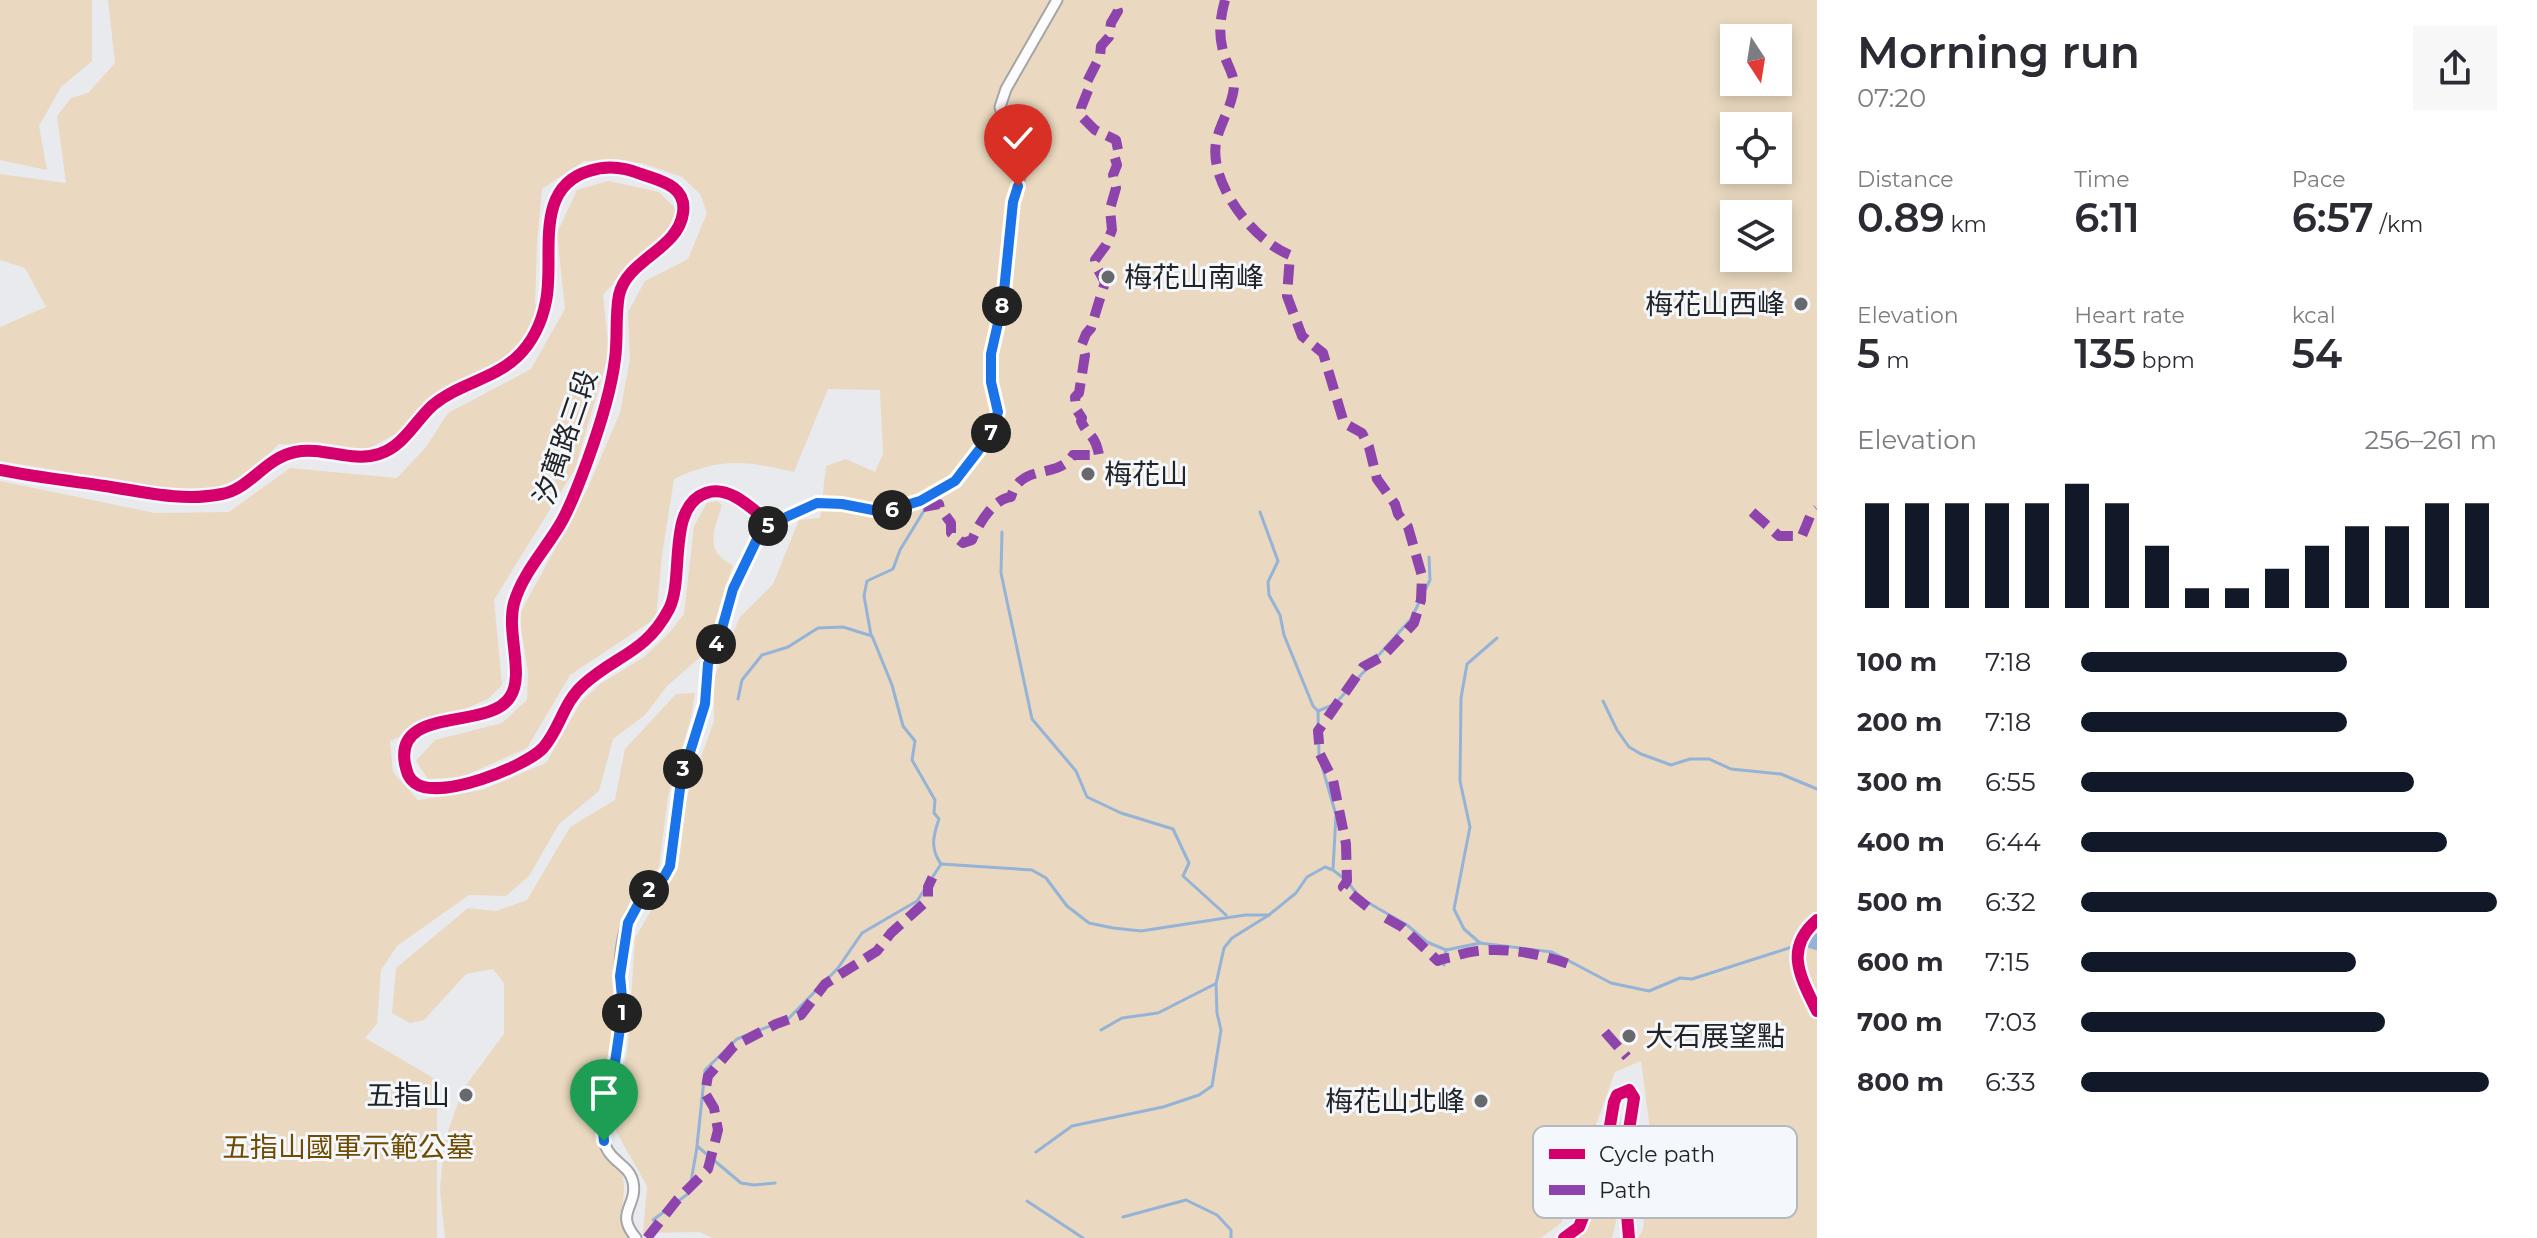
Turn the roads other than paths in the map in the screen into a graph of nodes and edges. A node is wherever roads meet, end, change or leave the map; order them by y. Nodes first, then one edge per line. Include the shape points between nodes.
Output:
1 (1057, 0) edge
2 (0, 470) edge
3 (771, 524) junction
4 (1817, 920) edge
5 (1817, 1011) edge
6 (1610, 1126) edge
7 (1630, 1126) edge
8 (1583, 1218) edge
9 (1627, 1218) edge
10 (636, 1238) edge
11 (1564, 1238) edge
12 (1629, 1238) edge

1 - 3 street via 1000,107 1020,176 991,354 998,412 989,437 955,481 920,501 883,512 817,503
2 - 3 street, 汐萬路三段 via 189,497 233,491 290,453 382,453 398,445 432,405 507,364 532,339 546,306 547,236 559,194 579,174 616,167 675,187 683,215 672,235 621,286 615,364 588,461 565,517 516,597 510,621 513,692 498,709 418,731 404,754 408,775 427,788 462,785 539,753 571,697 642,645 662,622 677,585 684,517 703,493 732,495
3 - 10 street via 759,535 733,589 708,664 705,704 681,781 670,866 641,899 625,933 623,1008 614,1069 601,1110 608,1153 632,1177 625,1213 626,1226
4 - 5 street via 1799,943 1797,967
6 - 7 street via 1617,1095 1629,1090 1634,1098
8 - 11 street
9 - 12 street

